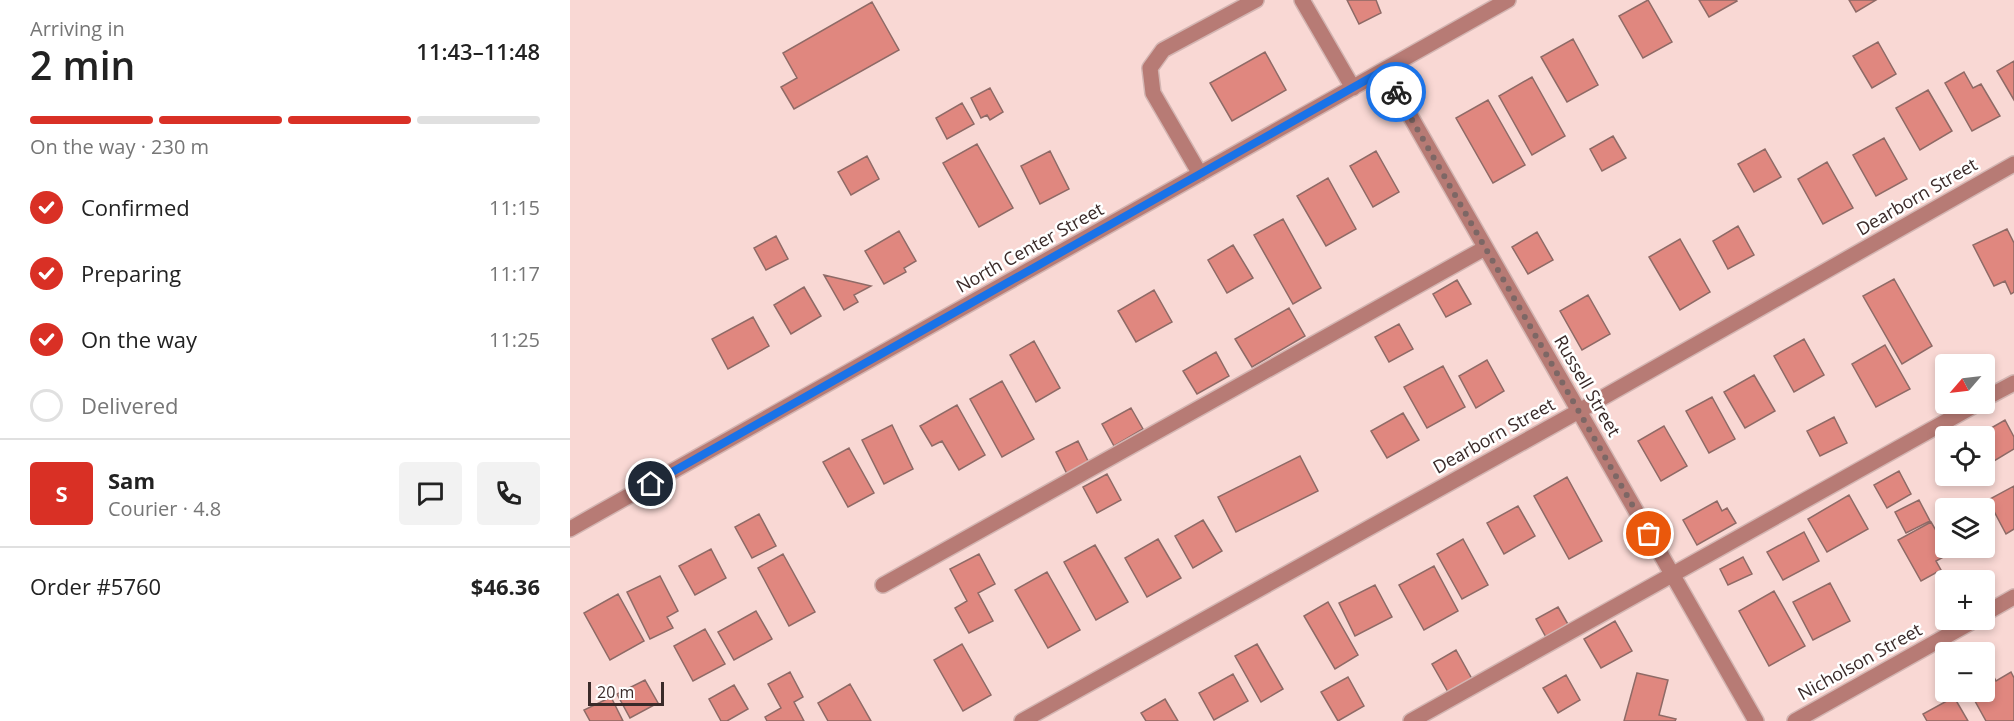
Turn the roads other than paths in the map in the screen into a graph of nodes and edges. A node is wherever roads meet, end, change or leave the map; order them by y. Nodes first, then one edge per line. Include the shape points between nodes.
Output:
1 (1256, 0) edge
2 (1302, 0) edge
3 (1508, 0) edge
4 (1384, 70) junction
5 (1353, 88) junction
6 (2014, 164) edge
7 (1200, 174) junction
8 (1485, 248) junction
9 (2014, 383) edge
10 (1995, 393) edge
11 (1579, 411) junction
12 (1959, 414) edge
13 (570, 529) edge
14 (1672, 574) junction
15 (883, 585) dead end
16 (2014, 597) edge
17 (1995, 608) edge
18 (1957, 630) edge
19 (1022, 721) edge
20 (1411, 721) edge
21 (1756, 721) edge
22 (1795, 721) edge

1 - 7 street via 1163,50 1150,68 1153,93
2 - 5 street
3 - 4 street, North Center Street
4 - 5 street, North Center Street
4 - 8 street, Russell Street
5 - 7 street, North Center Street
6 - 11 street, Dearborn Street
7 - 13 street, North Center Street
8 - 11 street, Russell Street
8 - 15 street
9 - 10 street
11 - 14 street, Russell Street
11 - 19 street, Dearborn Street
12 - 14 street
14 - 20 street
14 - 21 street, Russell Street
16 - 17 street
18 - 22 street, Nicholson Street

